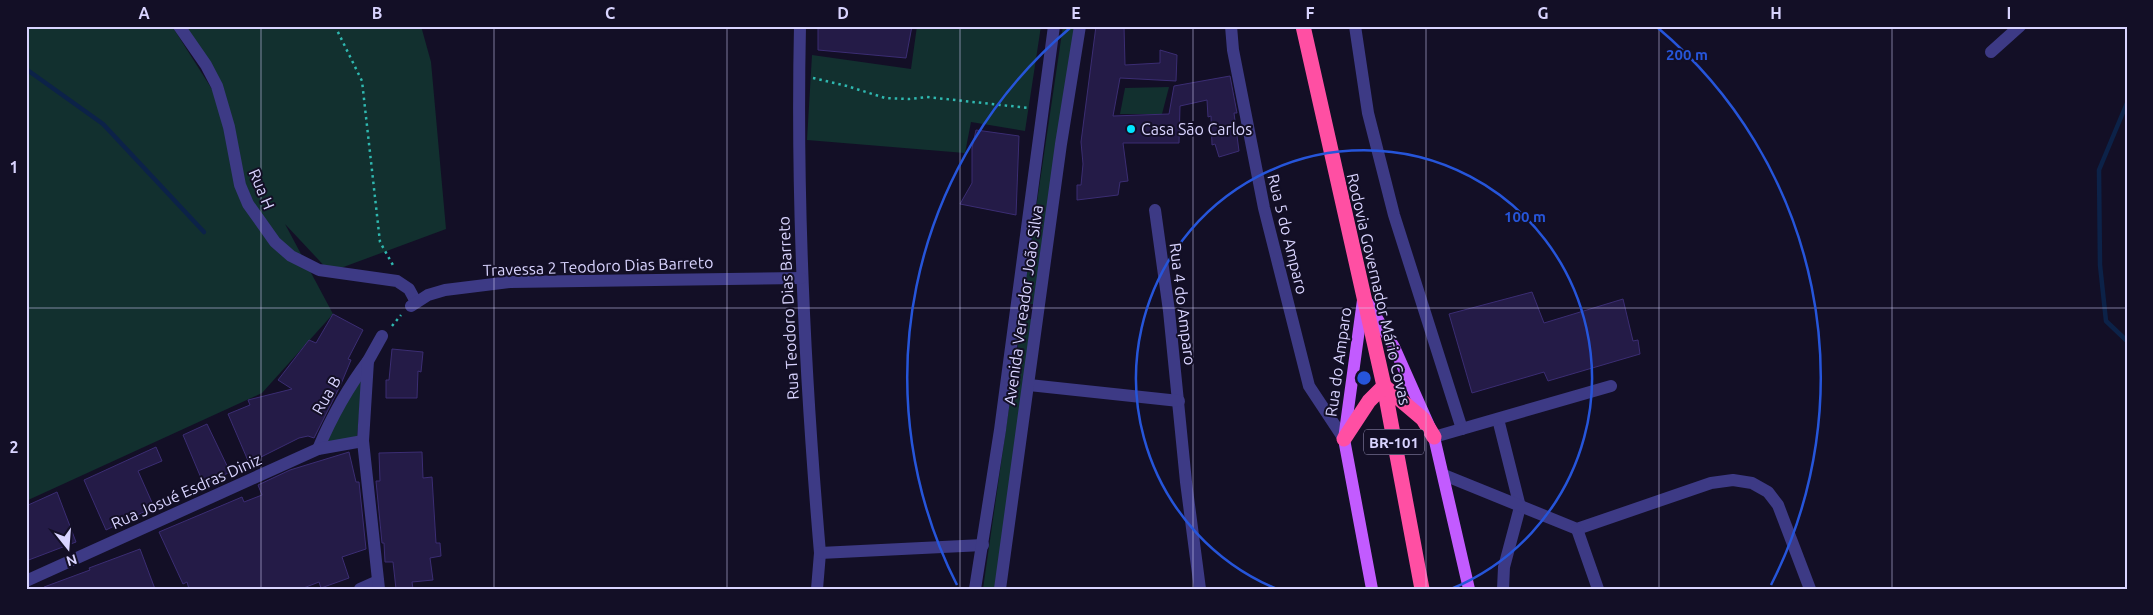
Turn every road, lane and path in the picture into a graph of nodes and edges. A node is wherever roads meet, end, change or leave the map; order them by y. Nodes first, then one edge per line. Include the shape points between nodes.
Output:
1 (179, 26) edge
2 (335, 26) edge
3 (800, 26) edge
4 (1054, 26) edge
5 (1080, 26) edge
6 (1231, 26) edge
7 (1303, 26) edge
8 (1356, 26) edge
9 (2020, 26) edge
10 (1991, 52) dead end
11 (799, 76) junction
12 (1042, 109) junction
13 (1155, 210) dead end
14 (801, 278) junction
15 (403, 284) junction
16 (1363, 295) junction
17 (413, 304) junction
18 (1015, 320) junction
19 (1038, 322) junction
20 (382, 336) joint
21 (368, 361) junction
22 (1029, 385) junction
23 (1384, 386) junction
24 (1611, 386) dead end
25 (1179, 401) junction
26 (1498, 420) junction
27 (1462, 429) junction
28 (1434, 437) junction
29 (1344, 439) junction
30 (363, 441) junction
31 (318, 449) junction
32 (1444, 475) junction
33 (1520, 507) junction
34 (1577, 529) junction
35 (985, 532) junction
36 (1008, 535) junction
37 (983, 546) junction
38 (820, 553) junction
39 (26, 581) edge
40 (378, 585) edge
41 (360, 589) edge
42 (817, 589) edge
43 (975, 589) edge
44 (1000, 589) edge
45 (1200, 589) edge
46 (1372, 589) edge
47 (1422, 589) edge
48 (1469, 589) edge
49 (1503, 589) edge
50 (1598, 589) edge
51 (1810, 589) edge

1 - 15 street, Rua H via 217,86 240,185 248,204 275,242 291,256 319,270 384,278
2 - 15 path via 362,81 380,242
3 - 11 street, Rua Teodoro Dias Barreto
4 - 12 street, Avenida Vereador João Silva
5 - 19 street, Avenida Vereador João Silva
6 - 29 street, Rua 5 do Amparo via 1264,208 1309,386
7 - 16 highway, Rodovia Governador Mário Covas / BR-101
8 - 27 street via 1368,113 1394,215
9 - 10 street
11 - 12 path via 886,98 927,97
11 - 14 street, Rua Teodoro Dias Barreto
12 - 18 street, Avenida Vereador João Silva
13 - 25 street, Rua 4 do Amparo
14 - 17 street, Travessa 2 Teodoro Dias Barreto via 510,282 445,290
14 - 38 street, Rua Teodoro Dias Barreto
15 - 17 street
16 - 23 highway, Rodovia Governador Mário Covas / BR-101
16 - 28 main road, Rua do Amparo via 1394,347
16 - 29 main road, Rua do Amparo
17 - 20 path
18 - 19 street
18 - 35 street, Avenida Vereador João Silva
19 - 22 street, Avenida Vereador João Silva
20 - 21 street, Rua B
21 - 30 street
21 - 31 street, Rua B via 347,388
22 - 25 street
22 - 36 street, Avenida Vereador João Silva
23 - 28 highway via 1423,419
23 - 29 highway via 1369,401
23 - 47 highway, Rodovia Governador Mário Covas / BR-101
24 - 26 street
25 - 45 street, Rua 4 do Amparo
26 - 27 street
26 - 33 street
27 - 28 street
28 - 32 main road, Rua do Amparo
29 - 46 main road, Rua do Amparo
30 - 31 street, Rua Josué Esdras Diniz
30 - 40 street
31 - 39 street, Rua Josué Esdras Diniz
32 - 33 street
32 - 48 main road, Rua do Amparo
33 - 34 street
33 - 49 street via 1504,567
34 - 50 street
34 - 51 street via 1712,483 1733,480 1752,483 1768,492 1778,505
35 - 36 street
35 - 37 street, Avenida Vereador João Silva
36 - 44 street, Avenida Vereador João Silva
37 - 38 street
37 - 43 street, Avenida Vereador João Silva
38 - 42 street, Rua Teodoro Dias Barreto
40 - 41 street

